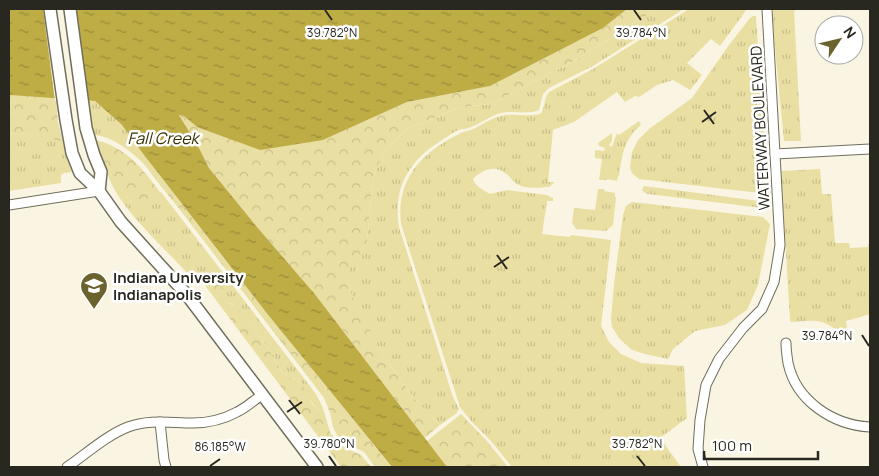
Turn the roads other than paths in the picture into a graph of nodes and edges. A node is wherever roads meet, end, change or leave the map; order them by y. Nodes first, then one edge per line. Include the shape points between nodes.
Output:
1 (50, 9) edge
2 (70, 9) edge
3 (767, 9) edge
4 (870, 149) edge
5 (775, 154) junction
6 (99, 191) junction
7 (9, 205) edge
8 (786, 343) dead end
9 (262, 395) junction
10 (160, 422) junction
11 (870, 427) edge
12 (67, 467) edge
13 (166, 467) edge
14 (317, 467) edge
15 (703, 467) edge

1 - 6 main road via 72,153 80,173
2 - 6 main road via 85,122 101,172
3 - 5 street, WATERWAY BOULEVARD
4 - 5 street
5 - 15 street, WATERWAY BOULEVARD via 780,245 774,282 762,309 719,359 706,385 698,449
6 - 7 street
6 - 9 main road via 126,228 187,295
8 - 11 street via 791,373 813,405 840,421
9 - 10 street via 237,412 209,422
9 - 14 main road
10 - 12 street via 127,427
10 - 13 street

